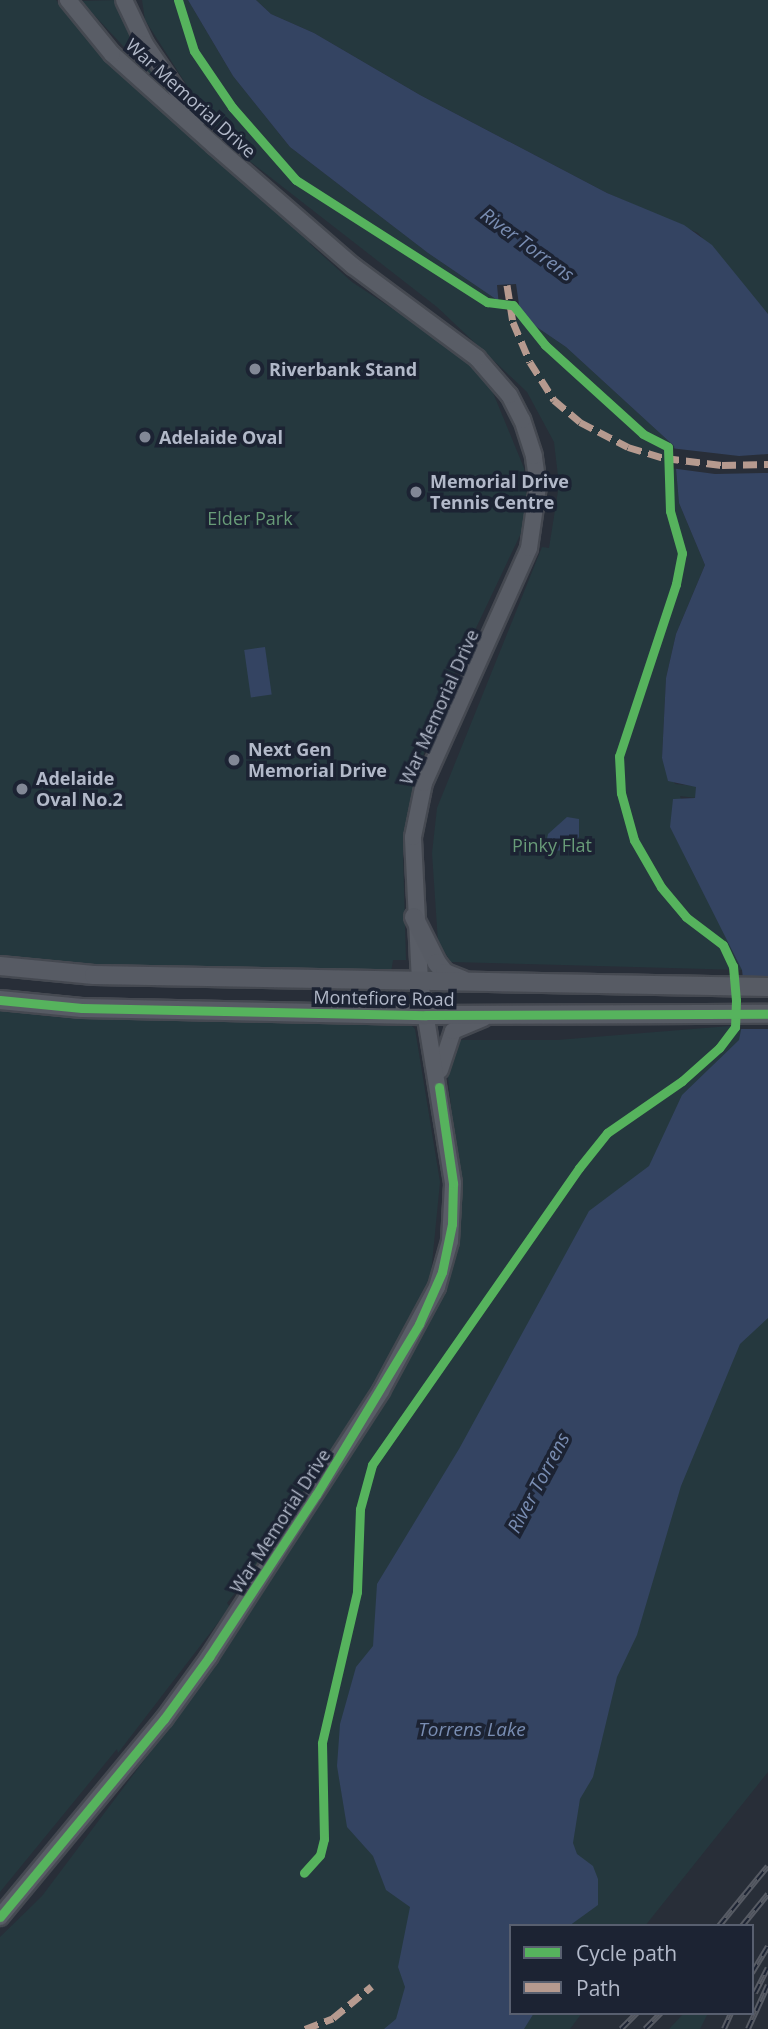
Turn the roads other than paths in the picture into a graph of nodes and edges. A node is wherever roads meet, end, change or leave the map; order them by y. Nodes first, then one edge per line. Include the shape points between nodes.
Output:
1 (68, 0) edge
2 (124, 0) edge
3 (215, 146) junction
4 (414, 917) junction
5 (0, 966) edge
6 (420, 982) junction
7 (482, 984) junction
8 (768, 987) edge
9 (0, 1000) edge
10 (768, 1014) edge
11 (426, 1015) junction
12 (495, 1016) junction
13 (439, 1087) junction
14 (0, 1917) edge

1 - 3 street, War Memorial Drive via 112,54
2 - 3 street via 145,44
3 - 4 street, War Memorial Drive via 353,266 477,358 509,395 534,456 537,500 529,548 419,801 413,837
4 - 6 street, War Memorial Drive
4 - 7 main road via 445,972
5 - 6 main road, Montefiore Road via 94,975
6 - 7 main road, Montefiore Road
6 - 11 street, War Memorial Drive
7 - 8 main road, Montefiore Road
9 - 11 main road, Montefiore Road via 82,1008
10 - 12 main road, Montefiore Road
11 - 12 main road, Montefiore Road
11 - 13 street, War Memorial Drive
12 - 13 street via 468,1021 453,1031 443,1052
13 - 14 street, War Memorial Drive via 453,1213 447,1257 419,1324 316,1495 209,1657 164,1719

